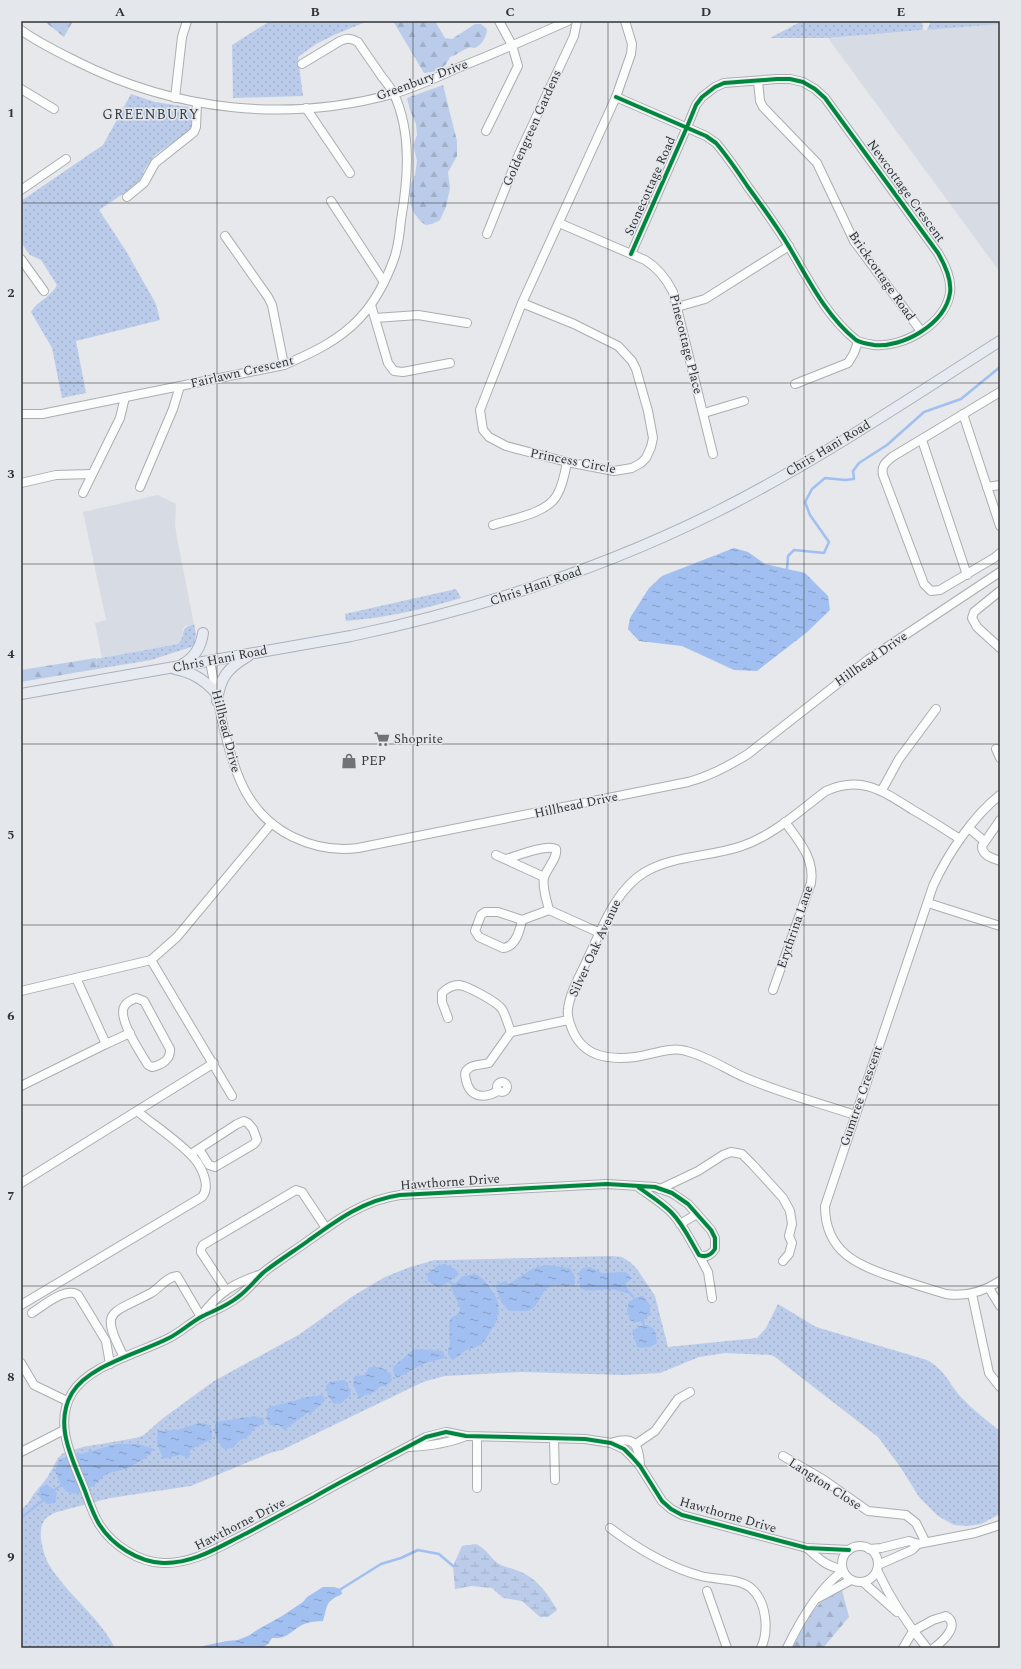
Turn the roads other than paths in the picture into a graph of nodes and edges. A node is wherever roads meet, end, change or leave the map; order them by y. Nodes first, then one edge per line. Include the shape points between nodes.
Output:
1 (188, 21) edge
2 (499, 21) edge
3 (568, 21) edge
4 (577, 21) edge
5 (625, 21) edge
6 (22, 34) edge
7 (512, 45) junction
8 (302, 64) dead end
9 (758, 81) junction
10 (21, 89) edge
11 (394, 93) junction
12 (616, 97) junction
13 (175, 98) junction
14 (197, 103) junction
15 (306, 108) junction
16 (54, 109) dead end
17 (687, 127) junction
18 (486, 131) dead end
19 (66, 159) dead end
20 (350, 173) dead end
21 (21, 190) edge
22 (127, 197) dead end
23 (331, 201) dead end
24 (559, 223) junction
25 (487, 234) dead end
26 (225, 236) dead end
27 (789, 246) junction
28 (631, 254) junction
29 (21, 259) edge
30 (384, 282) junction
31 (44, 291) dead end
32 (522, 303) junction
33 (371, 305) junction
34 (677, 307) junction
35 (375, 318) junction
36 (467, 323) dead end
37 (921, 331) junction
38 (1000, 341) edge
39 (858, 342) junction
40 (450, 363) dead end
41 (284, 364) junction
42 (795, 384) dead end
43 (180, 386) junction
44 (1000, 392) edge
45 (125, 397) junction
46 (744, 401) dead end
47 (704, 413) junction
48 (21, 414) edge
49 (963, 414) junction
50 (922, 440) junction
51 (713, 454) dead end
52 (567, 462) junction
53 (91, 474) junction
54 (21, 483) edge
55 (1000, 485) edge
56 (140, 487) dead end
57 (987, 487) junction
58 (83, 493) dead end
59 (493, 525) dead end
60 (1000, 526) edge
61 (1000, 553) edge
62 (1000, 572) edge
63 (967, 575) junction
64 (1000, 591) edge
65 (203, 633) dead end
66 (1000, 648) edge
67 (253, 653) junction
68 (210, 661) junction
69 (175, 667) junction
70 (21, 694) edge
71 (216, 697) junction
72 (936, 709) dead end
73 (996, 749) dead end
74 (1000, 758) edge
75 (882, 790) junction
76 (1000, 795) edge
77 (1000, 820) edge
78 (785, 822) junction
79 (272, 824) junction
80 (969, 828) junction
81 (960, 839) junction
82 (984, 841) junction
83 (496, 855) dead end
84 (506, 859) junction
85 (1000, 861) edge
86 (544, 877) junction
87 (928, 903) junction
88 (549, 910) junction
89 (522, 920) junction
90 (1000, 926) edge
91 (600, 933) junction
92 (151, 960) junction
93 (76, 978) junction
94 (773, 990) dead end
95 (21, 991) edge
96 (448, 1018) dead end
97 (568, 1020) junction
98 (511, 1032) junction
99 (130, 1033) junction
100 (106, 1044) junction
101 (214, 1063) junction
102 (21, 1086) edge
103 (498, 1091) dead end
104 (232, 1096) dead end
105 (137, 1111) junction
106 (855, 1115) junction
107 (198, 1149) junction
108 (191, 1154) junction
109 (21, 1183) edge
110 (638, 1187) junction
111 (660, 1189) junction
112 (697, 1214) junction
113 (680, 1224) junction
114 (326, 1228) junction
115 (699, 1255) junction
116 (783, 1261) dead end
117 (262, 1274) junction
118 (1000, 1281) edge
119 (229, 1288) junction
120 (989, 1288) junction
121 (972, 1294) junction
122 (218, 1296) junction
123 (239, 1296) junction
124 (712, 1298) dead end
125 (21, 1305) edge
126 (225, 1306) junction
127 (1000, 1306) edge
128 (32, 1313) dead end
129 (202, 1317) junction
130 (124, 1357) junction
131 (21, 1363) edge
132 (110, 1364) junction
133 (1000, 1387) edge
134 (690, 1392) dead end
135 (68, 1402) junction
136 (64, 1430) junction
137 (446, 1432) junction
138 (466, 1436) junction
139 (477, 1436) junction
140 (426, 1437) junction
141 (554, 1439) junction
142 (448, 1443) junction
143 (612, 1443) junction
144 (636, 1444) junction
145 (428, 1446) junction
146 (406, 1447) junction
147 (21, 1452) edge
148 (783, 1456) dead end
149 (640, 1466) junction
150 (555, 1480) dead end
151 (477, 1488) dead end
152 (1000, 1525) edge
153 (610, 1528) dead end
154 (922, 1542) junction
155 (807, 1548) junction
156 (869, 1548) junction
157 (849, 1550) junction
158 (878, 1567) junction
159 (843, 1570) junction
160 (851, 1580) junction
161 (863, 1582) junction
162 (707, 1591) dead end
163 (818, 1598) junction
164 (902, 1617) junction
165 (913, 1631) junction
166 (727, 1648) edge
167 (761, 1648) edge
168 (787, 1648) edge
169 (903, 1648) edge
170 (927, 1648) edge
171 (934, 1648) edge

1 - 13 street via 182,37
2 - 7 street
3 - 7 street, Greenbury Drive
4 - 25 street, Goldengreen Gardens via 574,36 519,154
5 - 12 street, Princess Circle via 632,44 631,54
6 - 13 street, Greenbury Drive via 100,73
7 - 11 street, Greenbury Drive
7 - 18 street via 517,60 516,71
8 - 11 street via 340,41 352,39 358,42
9 - 17 street, Newcottage Crescent via 724,83 715,87 696,105
9 - 37 street, Brickcottage Road via 763,107 816,163 854,240
9 - 37 street, Newcottage Crescent via 790,79 803,82 825,98 938,253 946,268 950,292 944,311
10 - 16 street
11 - 15 street, Greenbury Drive
11 - 30 street, Fairlawn Crescent via 405,136 407,163 399,234 395,254
12 - 17 street
12 - 24 street, Princess Circle
13 - 14 street, Greenbury Drive
14 - 15 street, Greenbury Drive via 245,108
14 - 22 street via 194,132 155,163 140,188
15 - 20 street
17 - 27 street via 706,136 720,147
17 - 28 street, Stonecottage Road
19 - 21 street
23 - 30 street
24 - 28 street, Pinecottage Place
24 - 32 street, Princess Circle
26 - 41 street via 272,305
27 - 34 street via 705,299
27 - 39 street via 810,284 838,323
28 - 34 street, Pinecottage Place via 654,266 661,273 673,292
29 - 31 street
30 - 33 street, Fairlawn Crescent
32 - 52 street, Princess Circle via 483,399 480,410 483,430 506,446
32 - 52 street, Princess Circle via 574,324 618,346 636,369 648,411 651,447 646,458 632,468 614,471
33 - 35 street
33 - 41 street, Fairlawn Crescent via 358,320 330,343
34 - 47 street, Pinecottage Place
35 - 36 street via 418,315
35 - 40 street via 388,363 394,371 403,372
37 - 39 street, Newcottage Crescent via 888,345
38 - 67 main road, Chris Hani Road via 792,470 718,511 635,550 534,588 431,618 351,636
39 - 42 street via 848,363
41 - 43 street, Fairlawn Crescent
43 - 45 street, Fairlawn Crescent
43 - 56 street
44 - 49 street
45 - 48 street, Fairlawn Crescent via 42,414
45 - 53 street via 120,418
46 - 47 street
47 - 51 street, Pinecottage Place
49 - 50 street
49 - 57 street
50 - 63 street
50 - 63 street via 888,460 883,465 883,475 927,588 931,591 940,590
52 - 59 street via 562,485 552,503 534,513
53 - 54 street via 56,475
53 - 58 street
55 - 57 street
57 - 60 street
61 - 63 street
62 - 79 street, Hillhead Drive via 864,663 748,754 702,778 358,848 320,847 301,841
64 - 66 street via 974,612 972,618 977,627
65 - 69 main road via 195,655 189,661
67 - 68 main road, Chris Hani Road
67 - 71 main road via 227,671
68 - 69 main road, Chris Hani Road
68 - 71 street, Hillhead Drive
69 - 70 main road, Chris Hani Road
69 - 71 main road via 197,676
71 - 79 street, Hillhead Drive via 229,750 245,793
72 - 75 street via 899,759
73 - 74 street
75 - 78 street, Silver Oak Avenue via 854,784 835,787
75 - 81 street, Silver Oak Avenue
76 - 80 street, Gumtree Crescent
77 - 82 street
78 - 91 street, Silver Oak Avenue via 743,846 675,861 647,872 623,891
78 - 94 street, Erythrina Lane via 806,853 812,873 811,883
79 - 92 street via 177,937
80 - 81 street, Gumtree Crescent
80 - 82 street
81 - 87 street, Gumtree Crescent via 940,870
82 - 85 street via 984,852
83 - 84 street
84 - 86 street
84 - 86 street via 544,848 553,848 557,851 556,855
86 - 88 street
87 - 90 street
87 - 106 street, Gumtree Crescent
88 - 89 street
88 - 91 street
89 - 89 street via 517,937 507,948 480,937 475,931 481,915 490,911
91 - 97 street, Silver Oak Avenue via 573,993
92 - 93 street
92 - 101 street
93 - 95 street
93 - 100 street
96 - 98 street via 442,1002 442,992 450,987 461,986 498,1006
97 - 98 street
97 - 106 street via 574,1036 595,1055 634,1057 685,1050 748,1078
98 - 103 street via 489,1063 470,1067 465,1074 471,1091 475,1094 486,1095
99 - 99 street via 123,1017 124,1008 130,1001 140,998 168,1044 168,1057 156,1066 149,1066
99 - 100 street
100 - 102 street
101 - 104 street
101 - 105 street
105 - 108 street
105 - 109 street
106 - 121 street, Gumtree Crescent via 825,1206 826,1222 838,1247 858,1264 871,1270 946,1294
107 - 107 street via 241,1122 248,1123 257,1140 215,1167 209,1165
107 - 108 street
108 - 125 street via 205,1182 205,1193 202,1197
110 - 111 street, Hawthorne Drive
110 - 113 street, Hawthorne Drive via 671,1213
110 - 114 street, Hawthorne Drive via 608,1184 383,1197 367,1203
111 - 112 street, Hawthorne Drive via 672,1193
111 - 116 street via 698,1171 723,1155 731,1152 742,1154 783,1198 790,1211 792,1224 789,1236 792,1242 789,1254
112 - 113 street
112 - 115 street, Hawthorne Drive via 716,1238 715,1250 707,1256
113 - 115 street, Hawthorne Drive
114 - 117 street, Hawthorne Drive
114 - 119 street via 301,1190 296,1190 203,1245 202,1252
115 - 124 street, Hawthorne Drive via 708,1272
117 - 119 street, Hawthorne Drive
117 - 123 street, Hawthorne Drive
118 - 120 street, Gumtree Crescent
119 - 122 street, Hawthorne Drive
119 - 123 street
120 - 121 street, Gumtree Crescent
120 - 127 street
121 - 133 street via 989,1373
122 - 126 street
122 - 129 street, Hawthorne Drive
123 - 126 street, Hawthorne Drive
126 - 129 street, Hawthorne Drive
128 - 132 street via 68,1292 78,1295 106,1341
129 - 130 street, Hawthorne Drive via 169,1338
129 - 130 street via 177,1276 170,1278 152,1292 126,1304 111,1316 113,1336
130 - 132 street, Hawthorne Drive
131 - 135 street via 34,1385
132 - 135 street, Hawthorne Drive via 80,1382
134 - 144 street via 678,1399 655,1431
135 - 136 street, Hawthorne Drive via 65,1408
136 - 146 street, Hawthorne Drive via 86,1496 99,1524 126,1550 161,1563 199,1556
136 - 147 street
137 - 138 street, Hawthorne Drive
137 - 140 street, Hawthorne Drive
137 - 142 street
138 - 139 street, Hawthorne Drive
138 - 142 street, Hawthorne Drive
139 - 141 street, Hawthorne Drive
139 - 151 street
140 - 145 street
140 - 146 street, Hawthorne Drive
141 - 143 street, Hawthorne Drive
141 - 150 street
142 - 145 street, Hawthorne Drive
143 - 144 street via 627,1440
143 - 149 street, Hawthorne Drive via 624,1450
144 - 149 street
145 - 146 street, Hawthorne Drive
148 - 154 street, Langton Close via 824,1480 868,1511 906,1515 916,1523
149 - 155 street, Hawthorne Drive via 662,1500 682,1515
152 - 154 street via 975,1533
153 - 167 street via 633,1545 670,1565 701,1576 742,1583 750,1588 756,1593 765,1615 766,1631
154 - 156 street via 909,1541 881,1548
154 - 158 street via 912,1550
155 - 157 street, Hawthorne Drive
155 - 159 street, Hawthorne Drive via 825,1564
156 - 157 street via 859,1546
156 - 158 street via 876,1556
157 - 159 street via 843,1558
158 - 161 street via 873,1577
158 - 164 street
159 - 160 street
159 - 163 street via 827,1584
160 - 161 street
160 - 163 street
161 - 164 street
162 - 166 street
163 - 168 street via 802,1620
164 - 165 street
165 - 169 street
165 - 170 street
165 - 171 street via 940,1617 946,1616 951,1619 953,1625 950,1632

